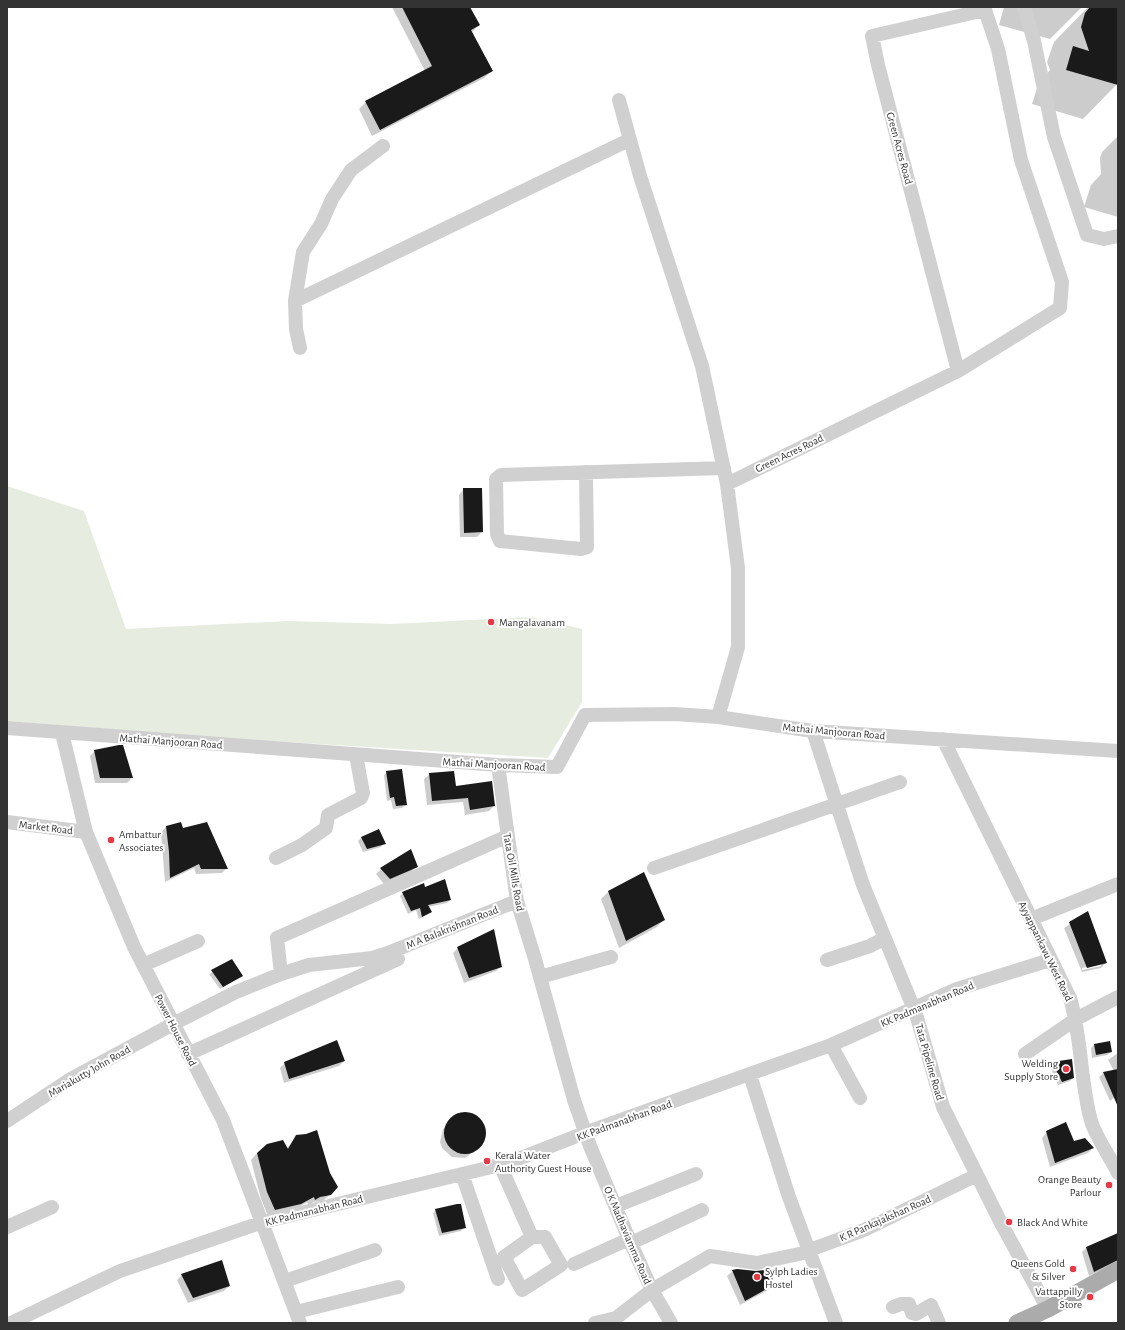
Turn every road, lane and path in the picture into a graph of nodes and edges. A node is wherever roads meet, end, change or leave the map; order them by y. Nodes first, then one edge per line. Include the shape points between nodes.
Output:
1 (1024, 7) edge
2 (984, 8) edge
3 (620, 100) dead end
4 (629, 140) junction
5 (383, 146) dead end
6 (1118, 236) edge
7 (295, 301) junction
8 (300, 348) dead end
9 (958, 371) junction
10 (724, 468) junction
11 (586, 472) junction
12 (727, 484) junction
13 (718, 717) junction
14 (7, 728) edge
15 (813, 731) junction
16 (62, 733) junction
17 (943, 738) junction
18 (1118, 752) edge
19 (356, 755) junction
20 (498, 766) junction
21 (900, 782) dead end
22 (836, 805) junction
23 (7, 822) edge
24 (86, 832) junction
25 (508, 836) junction
26 (276, 858) dead end
27 (654, 868) dead end
28 (1118, 884) edge
29 (517, 901) junction
30 (1031, 919) junction
31 (885, 938) junction
32 (198, 941) dead end
33 (393, 956) junction
34 (611, 956) dead end
35 (827, 960) dead end
36 (1050, 960) junction
37 (143, 965) junction
38 (282, 974) junction
39 (540, 977) junction
40 (1118, 997) edge
41 (913, 1008) junction
42 (1076, 1019) junction
43 (172, 1024) junction
44 (832, 1045) junction
45 (188, 1054) junction
46 (1025, 1054) dead end
47 (750, 1075) junction
48 (860, 1098) dead end
49 (7, 1121) edge
50 (588, 1139) junction
51 (500, 1165) junction
52 (1118, 1173) edge
53 (462, 1174) junction
54 (696, 1174) dead end
55 (977, 1175) junction
56 (616, 1206) junction
57 (52, 1207) dead end
58 (702, 1210) dead end
59 (263, 1222) junction
60 (7, 1227) edge
61 (532, 1237) dead end
62 (630, 1241) junction
63 (375, 1250) dead end
64 (809, 1251) junction
65 (574, 1264) dead end
66 (1118, 1270) edge
67 (498, 1279) dead end
68 (285, 1281) junction
69 (398, 1287) dead end
70 (652, 1290) junction
71 (893, 1307) dead end
72 (1044, 1315) edge
73 (298, 1317) edge
74 (11, 1323) edge
75 (595, 1323) edge
76 (671, 1323) edge
77 (836, 1323) edge
78 (939, 1323) edge
79 (1017, 1323) edge

1 - 6 street via 1034,41 1054,137 1087,235 1104,239
2 - 9 street, Green Acres Road via 998,49 1020,160 1062,282 1060,308
2 - 9 street, Green Acres Road via 872,36
3 - 4 street
4 - 7 street
4 - 10 street via 702,366
5 - 7 street via 351,170 332,199 321,224 303,252
7 - 8 street
9 - 12 street, Green Acres Road
10 - 11 street
10 - 12 street
11 - 11 street via 501,475 496,479 497,534 500,541 581,549 588,547
12 - 13 street via 738,568 738,647
13 - 15 street, Mathai Manjooran Road
13 - 20 street, Mathai Manjooran Road via 675,714 586,715 558,767
14 - 16 street, Mathai Manjooran Road
15 - 17 street, Mathai Manjooran Road
15 - 22 street, Tata Pipeline Road
16 - 19 street, Mathai Manjooran Road
16 - 24 street, Power House Road
17 - 18 street, Mathai Manjooran Road
17 - 30 street, Ayyappankavu West Road
19 - 20 street, Mathai Manjooran Road
19 - 26 street via 363,793 361,798 332,811 328,815 326,828 302,845
20 - 25 street, Tata Oil Mills Road
21 - 22 street
22 - 27 street
22 - 31 street, Tata Pipeline Road via 863,885
23 - 24 street, Market Road
24 - 37 street, Power House Road
25 - 29 street, Tata Oil Mills Road
25 - 38 street via 277,938
28 - 30 street
29 - 33 street, M A Balakrishnan Road
29 - 39 street, Tata Oil Mills Road
30 - 36 street, Ayyappankavu West Road
31 - 35 street via 870,946
31 - 41 street, Tata Pipeline Road
32 - 37 street
33 - 38 street, Mariakutty John Road via 309,965
33 - 45 street
34 - 39 street
36 - 41 street, KK Padmanabhan Road via 957,989
36 - 42 street, Ayyappankavu West Road via 1070,998
37 - 43 street, Power House Road
38 - 43 street, Mariakutty John Road via 236,992
39 - 50 street, Tata Oil Mills Road via 574,1100
40 - 42 street
41 - 44 street, KK Padmanabhan Road
41 - 55 street, Tata Pipeline Road via 943,1107
42 - 46 street
42 - 52 street, Ayyappankavu West Road via 1079,1060 1092,1122
43 - 45 street, Power House Road
43 - 49 street, Mariakutty John Road via 68,1080
44 - 47 street, KK Padmanabhan Road
44 - 48 street
45 - 59 street, Power House Road via 223,1120
47 - 50 street, KK Padmanabhan Road
47 - 64 street
50 - 51 street, KK Padmanabhan Road
50 - 56 street, O K Madhaviamma Road
51 - 53 street, KK Padmanabhan Road
51 - 61 street
53 - 59 street, KK Padmanabhan Road
53 - 67 street
54 - 56 street
55 - 64 street, K R Pankajakshan Road via 864,1230
55 - 72 street, Tata Pipeline Road
56 - 62 street, O K Madhaviamma Road
57 - 60 street
58 - 62 street
59 - 68 street, Power House Road
59 - 74 street, KK Padmanabhan Road via 120,1271
62 - 65 street
62 - 70 street, O K Madhaviamma Road
63 - 68 street
64 - 70 street, K R Pankajakshan Road via 757,1263 710,1256
64 - 77 street
66 - 72 main road
68 - 73 street, Power House Road
69 - 73 street
70 - 75 street, K R Pankajakshan Road via 616,1318
70 - 76 street, O K Madhaviamma Road
71 - 78 street via 909,1304 912,1313 916,1314 931,1305
72 - 79 main road

